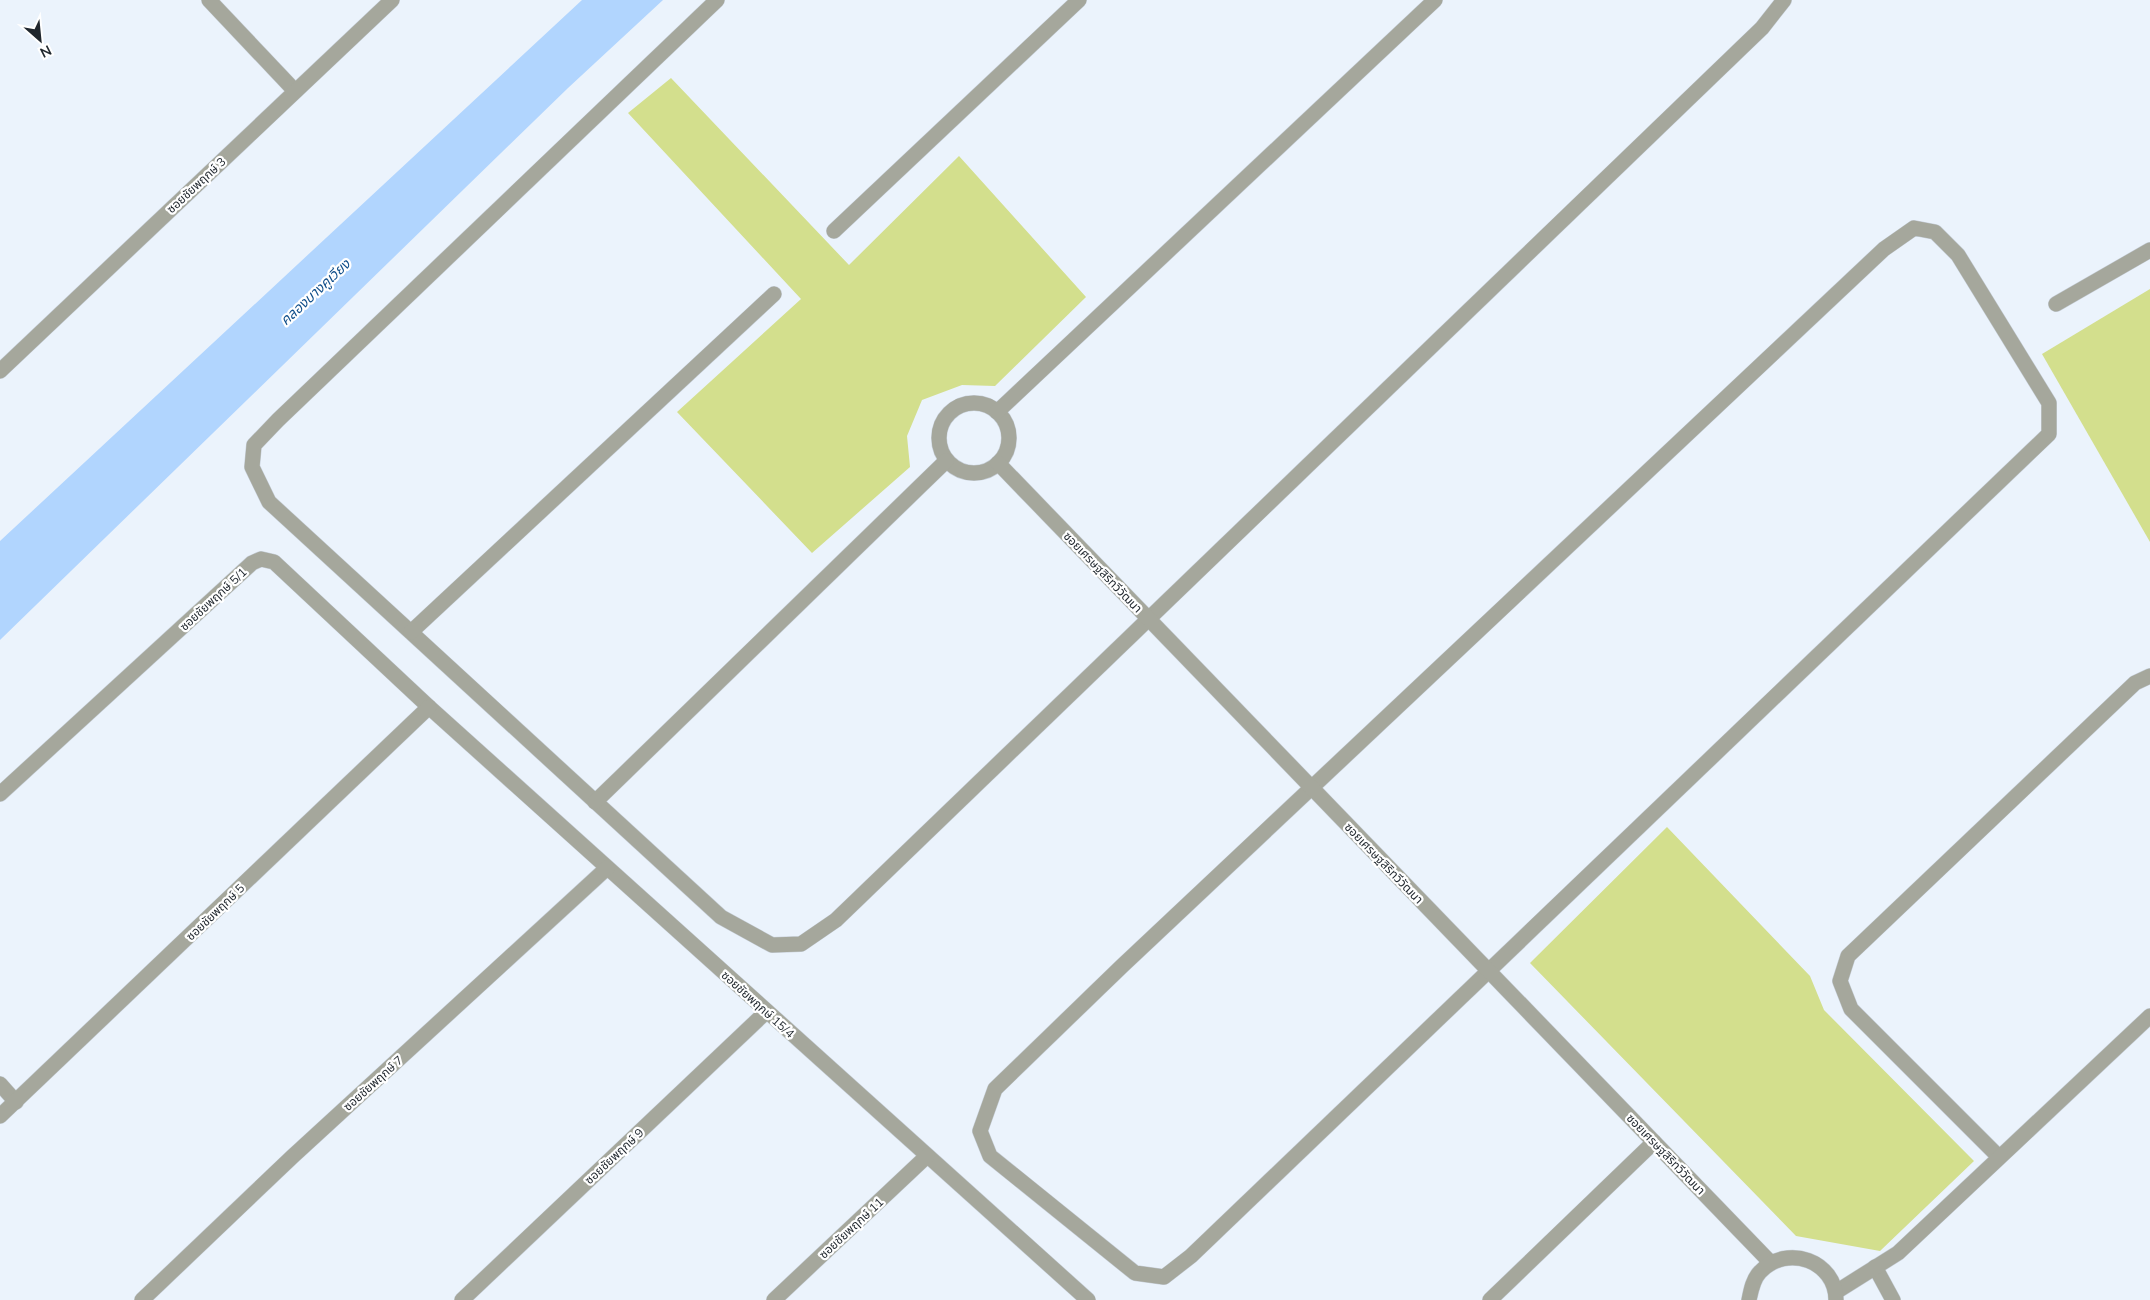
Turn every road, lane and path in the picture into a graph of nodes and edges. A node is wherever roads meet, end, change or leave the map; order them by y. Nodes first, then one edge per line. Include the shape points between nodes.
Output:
1 (209, 0) edge
2 (392, 0) edge
3 (717, 0) edge
4 (1079, 0) edge
5 (1435, 0) edge
6 (1784, 0) edge
7 (295, 91) junction
8 (834, 231) dead end
9 (2150, 250) edge
10 (774, 294) dead end
11 (2056, 304) dead end
12 (0, 371) edge
13 (997, 412) junction
14 (946, 460) junction
15 (998, 463) junction
16 (1149, 619) junction
17 (411, 632) junction
18 (2150, 676) edge
19 (430, 707) junction
20 (1312, 788) junction
21 (0, 794) edge
22 (595, 802) junction
23 (607, 868) junction
24 (1488, 970) junction
25 (766, 1012) junction
26 (2150, 1016) edge
27 (0, 1084) edge
28 (16, 1102) junction
29 (0, 1116) edge
30 (1654, 1142) junction
31 (927, 1156) junction
32 (1999, 1157) junction
33 (1771, 1263) junction
34 (1875, 1267) junction
35 (1836, 1296) edge
36 (1085, 1299) edge
37 (142, 1300) edge
38 (462, 1300) edge
39 (774, 1300) edge
40 (1490, 1300) edge
41 (1749, 1300) edge
42 (1893, 1300) edge

1 - 7 street
2 - 7 street, ซอยชัยพฤกษ์ 3
3 - 17 street via 254,445 252,467 269,502
4 - 8 street
5 - 13 street
6 - 16 street via 1762,28
7 - 12 street, ซอยชัยพฤกษ์ 3
9 - 11 street
10 - 17 street
13 - 14 street via 976,402 964,404 950,413 940,427 938,439
13 - 15 street via 1005,420 1009,443
14 - 15 street via 966,473 989,470
14 - 22 street
15 - 16 street, ซอยเศรษฐสิริทวีวัฒนา
16 - 20 street, ซอยเศรษฐสิริทวีวัฒนา
16 - 22 street via 836,920 801,944 772,945 721,918
17 - 22 street
18 - 32 street via 2135,683 1848,956 1840,981 1851,1009
19 - 21 street, ซอยชัยพฤกษ์ 5/1 via 280,566 261,559 252,563
19 - 23 street, ซอยชัยพฤกษ์ 15/4
19 - 28 street, ซอยชัยพฤกษ์ 5
20 - 24 street, ซอยเศรษฐสิริทวีวัฒนา
20 - 24 street via 995,1089 980,1131 990,1156 1135,1273 1164,1277 1191,1256
20 - 24 street via 1884,249 1914,228 1935,232 1958,255 2049,403 2049,434
23 - 25 street, ซอยชัยพฤกษ์ 15/4
23 - 37 street, ซอยชัยพฤกษ์ 7 via 292,1157
24 - 30 street, ซอยเศรษฐสิริทวีวัฒนา
25 - 31 street, ซอยชัยพฤกษ์ 15/4
25 - 38 street, ซอยชัยพฤกษ์ 9
26 - 32 street
27 - 28 street
28 - 29 street, ซอยชัยพฤกษ์ 5
30 - 33 street, ซอยเศรษฐสิริทวีวัฒนา
30 - 40 street
31 - 36 street, ซอยชัยพฤกษ์ 15/4
31 - 39 street, ซอยชัยพฤกษ์ 11
32 - 34 street via 1898,1253
33 - 35 street via 1798,1257 1811,1261 1823,1268 1831,1279
33 - 41 street via 1760,1272
34 - 35 street
34 - 42 street

